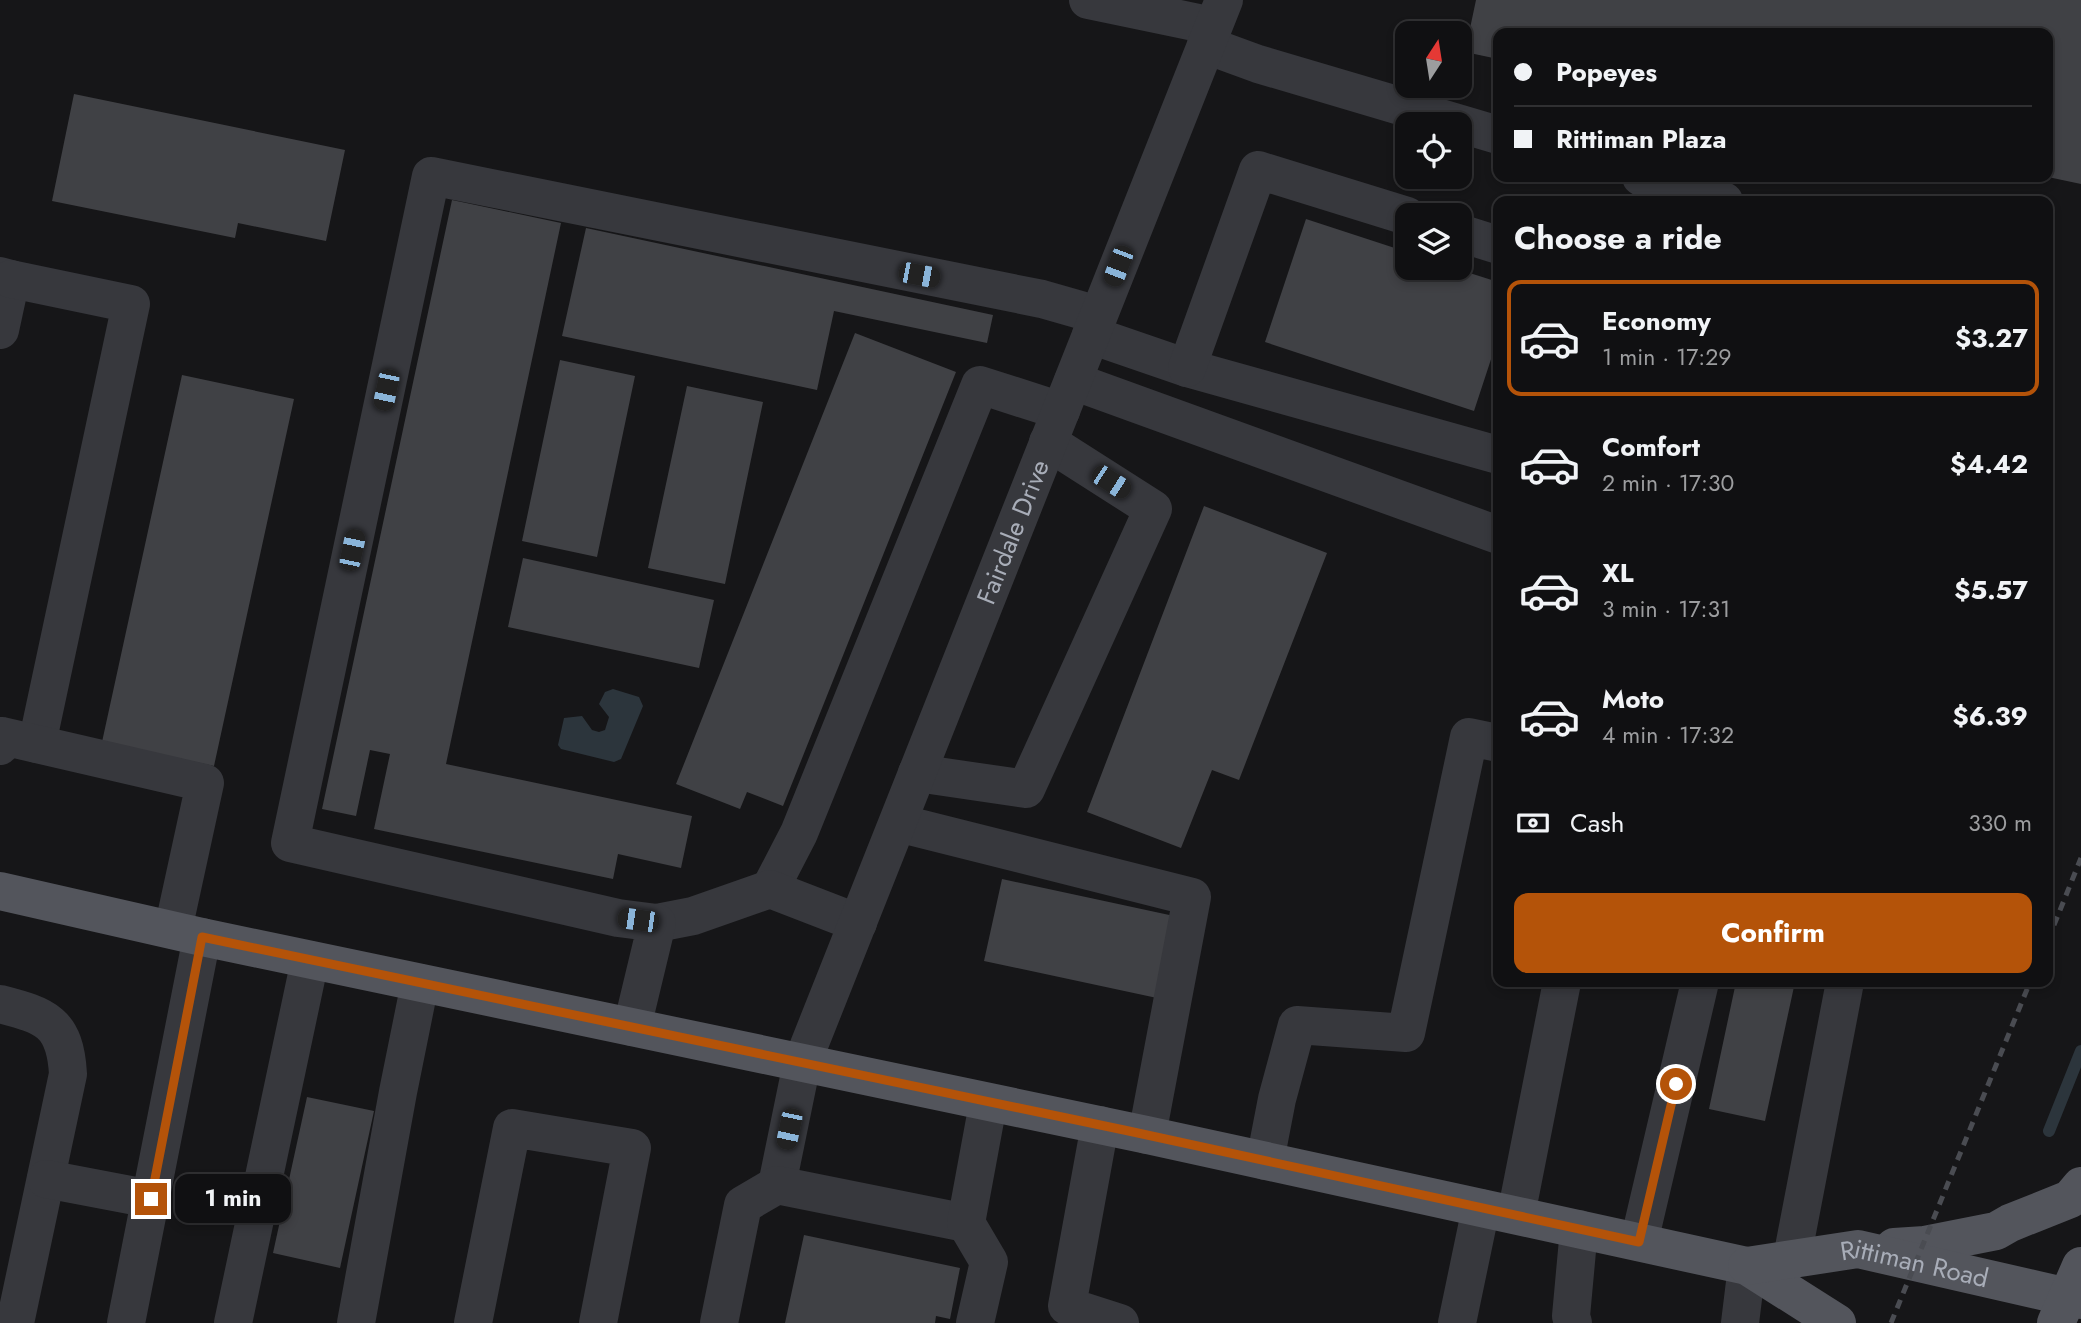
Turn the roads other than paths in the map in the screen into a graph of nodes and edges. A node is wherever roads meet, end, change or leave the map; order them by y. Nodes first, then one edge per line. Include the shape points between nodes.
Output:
1 (1088, 0) edge
2 (1214, 24) edge
3 (1493, 134) edge
4 (1658, 182) edge
5 (1707, 196) edge
6 (1395, 212) edge
7 (1472, 236) edge
8 (1493, 243) edge
9 (5, 278) edge
10 (1095, 325) junction
11 (0, 330) edge
12 (1187, 369) junction
13 (1061, 411) junction
14 (1493, 454) edge
15 (1493, 534) edge
16 (10, 740) edge
17 (1493, 742) edge
18 (917, 773) junction
19 (898, 823) junction
20 (770, 889) junction
21 (0, 891) edge
22 (657, 923) junction
23 (858, 923) junction
24 (187, 933) junction
25 (310, 960) junction
26 (420, 983) junction
27 (1561, 987) edge
28 (1699, 987) edge
29 (1844, 987) edge
30 (0, 1004) edge
31 (632, 1027) junction
32 (802, 1063) junction
33 (988, 1104) junction
34 (1100, 1125) junction
35 (1147, 1135) junction
36 (1265, 1161) junction
37 (46, 1179) junction
38 (777, 1185) junction
39 (2081, 1186) edge
40 (151, 1199) junction
41 (1498, 1211) junction
42 (966, 1223) junction
43 (1579, 1229) junction
44 (1639, 1242) junction
45 (1858, 1249) junction
46 (1792, 1258) junction
47 (1746, 1266) junction
48 (2071, 1296) edge
49 (233, 1322) edge
50 (15, 1323) edge
51 (126, 1323) edge
52 (356, 1323) edge
53 (472, 1323) edge
54 (598, 1323) edge
55 (719, 1323) edge
56 (975, 1323) edge
57 (1120, 1323) edge
58 (1457, 1323) edge
59 (1573, 1323) edge
60 (1740, 1323) edge
61 (1837, 1323) edge

1 - 2 street
2 - 3 street via 1258,64
2 - 10 street, Fairdale Drive
4 - 5 street
6 - 12 street via 1258,170
7 - 8 street
9 - 11 street
9 - 16 street via 131,304
10 - 12 street
10 - 13 street, Fairdale Drive
10 - 22 street via 1042,299 431,176 290,843
12 - 14 street
13 - 15 street
13 - 18 street, Fairdale Drive
13 - 18 street via 1153,509 1026,789
13 - 20 street via 980,384 799,833
16 - 24 street via 205,783
17 - 36 street via 1468,737 1405,1033 1297,1025
18 - 19 street, Fairdale Drive
19 - 23 street, Fairdale Drive
19 - 35 street via 1192,897
20 - 22 street via 693,916
20 - 23 street
21 - 24 main road, Rittiman Road
22 - 31 street
23 - 32 street, Fairdale Drive
24 - 25 main road, Rittiman Road
24 - 40 street
25 - 26 main road, Rittiman Road
25 - 49 street
26 - 31 main road, Rittiman Road
26 - 52 street
27 - 41 street
28 - 44 street
29 - 46 street
30 - 37 street via 41,1016 58,1032 67,1052 68,1074
31 - 32 main road, Rittiman Road
32 - 33 main road, Rittiman Road
32 - 38 street, Fairdale Drive
33 - 34 main road, Rittiman Road
33 - 42 street
34 - 35 main road, Rittiman Road
34 - 57 street via 1067,1306
35 - 36 main road, Rittiman Road
36 - 41 main road, Rittiman Road
37 - 40 street
37 - 50 street
38 - 42 street
38 - 55 street via 743,1205
39 - 45 main road via 2070,1199 1996,1231 1925,1245
40 - 51 street
41 - 43 main road, Rittiman Road
41 - 58 street
42 - 56 street via 989,1262
43 - 44 main road, Rittiman Road
43 - 59 street
44 - 47 main road, Rittiman Road
45 - 46 main road, Rittiman Road
45 - 48 main road, Rittiman Road
46 - 47 main road, Rittiman Road
47 - 60 street
47 - 61 main road, Rittiman Road
53 - 54 street via 512,1128 632,1148

